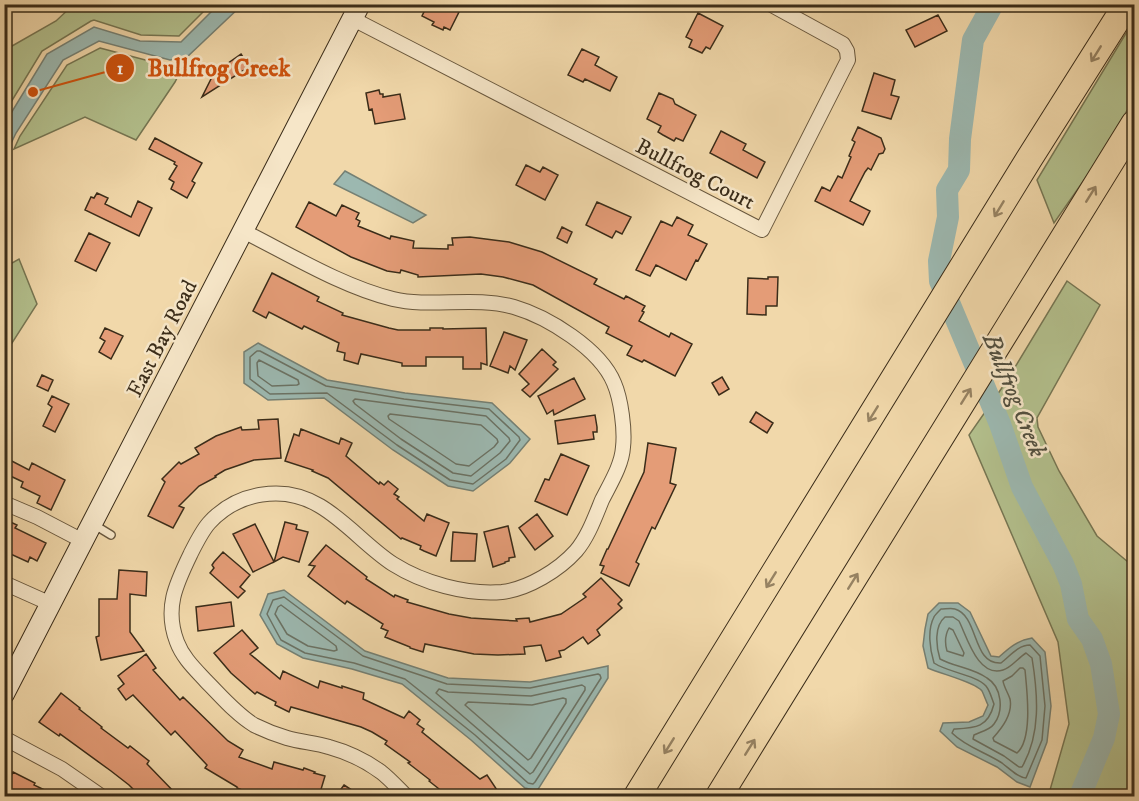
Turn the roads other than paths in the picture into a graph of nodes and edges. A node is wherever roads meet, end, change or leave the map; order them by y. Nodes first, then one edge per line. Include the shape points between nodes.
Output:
1 (770, 4) edge
2 (1127, 4) edge
3 (356, 12) edge
4 (1134, 124) edge
5 (243, 231) junction
6 (4, 503) edge
7 (93, 524) junction
8 (111, 536) dead end
9 (83, 542) junction
10 (4, 584) edge
11 (51, 604) junction
12 (4, 694) edge
13 (4, 738) edge
14 (101, 796) edge
15 (406, 796) edge
16 (637, 796) edge
17 (719, 796) edge

1 - 3 street, Bullfrog Court via 843,44 848,60 762,230
2 -> 16 highway
3 - 5 street, East Bay Road
17 -> 4 highway
5 - 7 street, East Bay Road
5 - 15 street via 345,283 394,299 479,302 532,314 584,346 614,382 624,448 616,470 576,550 556,568 525,586 502,592 474,591 421,578 379,554 323,507 286,494 262,494 230,505 207,525 193,550 176,586 171,616 186,660 253,724 286,738 328,746 354,756 380,771
6 - 9 street
7 - 8 lane
7 - 9 street, East Bay Road
9 - 11 street, East Bay Road
10 - 11 street
11 - 12 street, East Bay Road
13 - 14 street via 62,769

